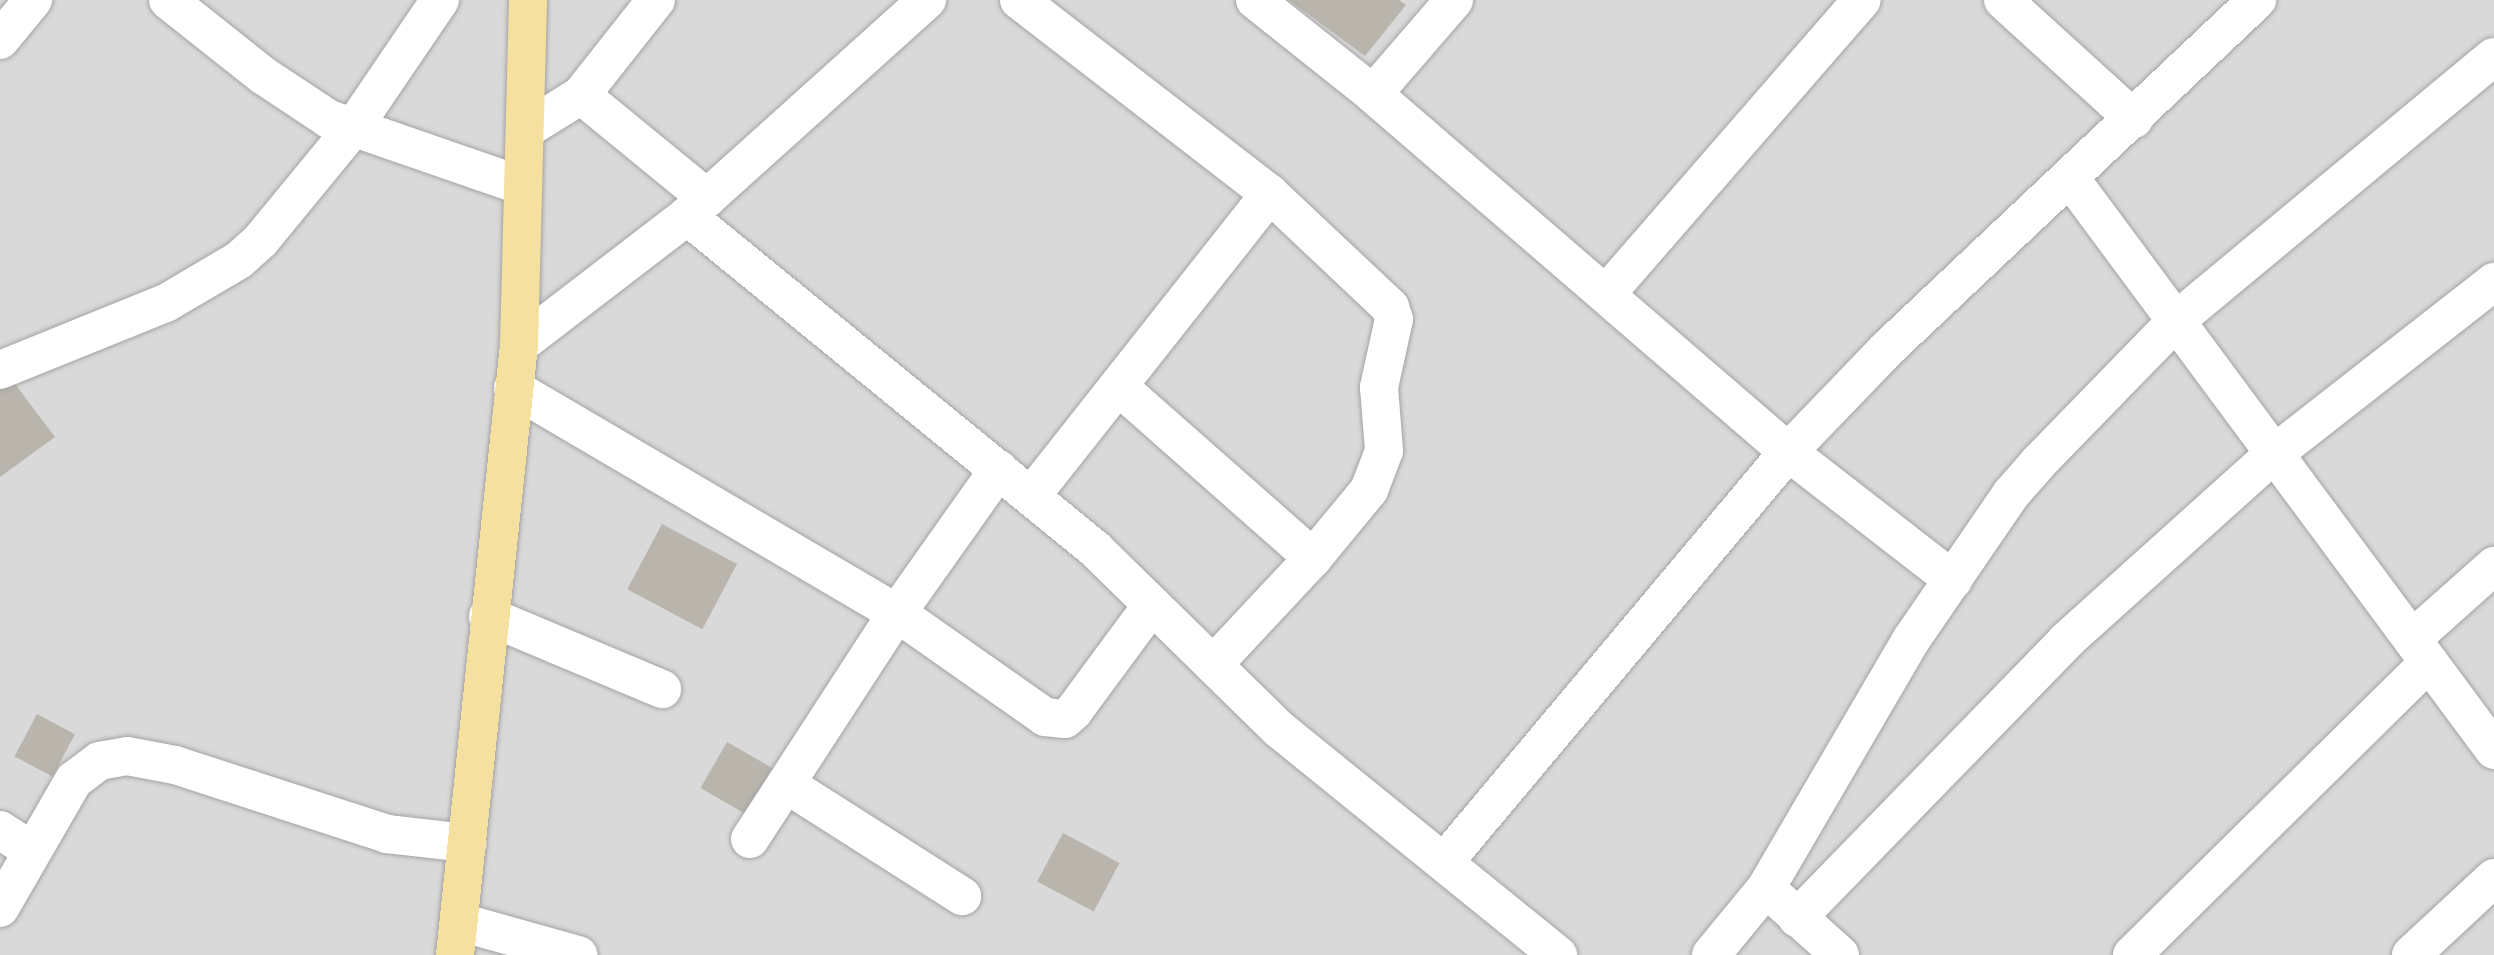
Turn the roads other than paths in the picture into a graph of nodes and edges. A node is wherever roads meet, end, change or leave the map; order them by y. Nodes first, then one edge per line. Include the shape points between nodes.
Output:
1 (33, 0) edge
2 (168, 0) edge
3 (440, 0) edge
4 (528, 0) edge
5 (656, 0) edge
6 (927, 0) edge
7 (1019, 0) edge
8 (1255, 0) edge
9 (1454, 0) edge
10 (1862, 0) edge
11 (2003, 0) edge
12 (2257, 0) edge
13 (0, 40) edge
14 (2494, 57) edge
15 (1373, 94) junction
16 (580, 95) junction
17 (2134, 119) junction
18 (353, 128) junction
19 (524, 130) junction
20 (2070, 178) junction
21 (523, 186) junction
22 (1270, 194) junction
23 (697, 207) junction
24 (2494, 282) edge
25 (1607, 293) junction
26 (2178, 319) junction
27 (519, 345) junction
28 (0, 370) edge
29 (1118, 386) junction
30 (513, 388) junction
31 (1788, 452) junction
32 (2275, 453) junction
33 (999, 469) junction
34 (1032, 495) junction
35 (1313, 558) junction
36 (2494, 566) edge
37 (1953, 580) junction
38 (1152, 605) junction
39 (897, 613) junction
40 (488, 616) junction
41 (2421, 651) junction
42 (1213, 665) junction
43 (662, 689) dead end
44 (2494, 750) edge
45 (786, 784) junction
46 (0, 830) edge
47 (750, 839) dead end
48 (467, 842) junction
49 (32, 851) junction
50 (1446, 860) junction
51 (2494, 878) edge
52 (1766, 888) junction
53 (962, 896) dead end
54 (0, 908) edge
55 (1797, 918) junction
56 (457, 939) edge
57 (578, 955) edge
58 (1558, 955) edge
59 (1711, 955) edge
60 (1840, 955) edge
61 (2132, 955) edge
62 (2411, 955) edge

1 - 13 street
2 - 18 street via 295,98
3 - 18 street
4 - 19 main road
5 - 16 street
6 - 23 street
7 - 22 street
8 - 15 street
9 - 15 street
10 - 25 street
11 - 17 street
12 - 17 street
14 - 26 street
15 - 25 street
16 - 19 street
16 - 23 street
17 - 20 street
18 - 21 street
18 - 28 street via 261,240 215,278
19 - 21 main road
20 - 26 street
20 - 31 street via 1887,349
21 - 27 main road
22 - 29 street
22 - 35 street via 1390,307 1394,319 1379,387 1384,432 1377,472 1362,503
23 - 27 street
23 - 33 street
24 - 32 street
25 - 31 street
26 - 32 street
26 - 37 street via 2032,470
27 - 30 main road
29 - 34 street
29 - 35 street
30 - 39 street
30 - 40 main road
31 - 37 street
31 - 50 street
32 - 41 street
32 - 55 street via 2066,640
33 - 34 street
33 - 39 street
34 - 38 street
35 - 42 street
36 - 41 street
37 - 52 street via 1911,640
38 - 39 street via 1073,712 1055,720
38 - 42 street
39 - 45 street
40 - 43 street
40 - 48 main road
41 - 44 street
41 - 61 street
42 - 50 street via 1280,730
45 - 47 street
45 - 53 street
46 - 49 street
48 - 49 street via 387,834 175,765 127,756 99,761 74,780
48 - 56 main road
49 - 54 street
50 - 58 street
51 - 62 street
52 - 55 street
52 - 59 street
55 - 60 street
56 - 57 street

